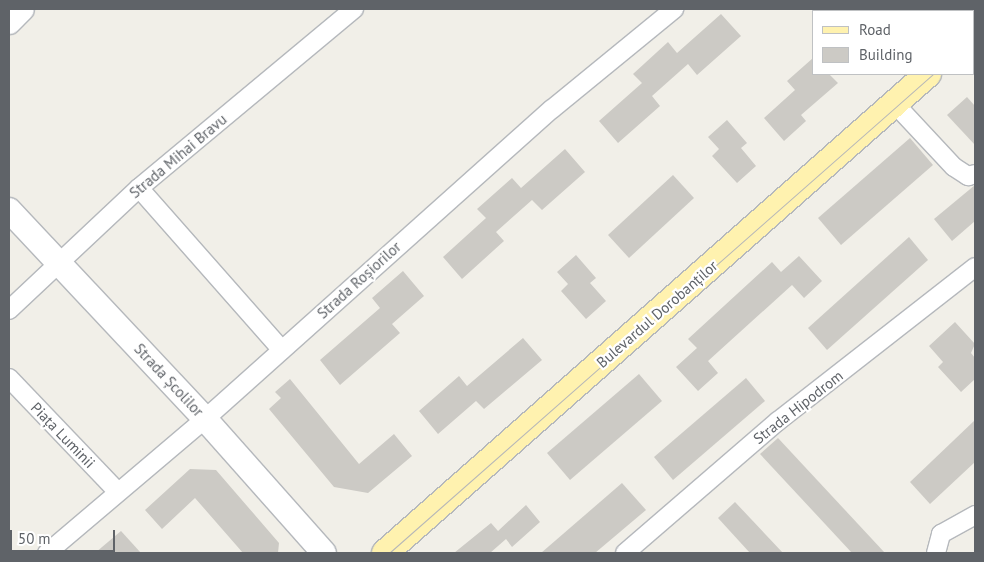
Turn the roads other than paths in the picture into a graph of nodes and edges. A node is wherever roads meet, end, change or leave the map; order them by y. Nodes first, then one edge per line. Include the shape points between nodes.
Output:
1 (22, 9) edge
2 (354, 9) edge
3 (674, 9) edge
4 (9, 22) edge
5 (927, 75) edge
6 (894, 104) junction
7 (975, 174) edge
8 (139, 188) junction
9 (9, 210) edge
10 (59, 263) junction
11 (975, 267) edge
12 (9, 310) edge
13 (282, 350) junction
14 (9, 378) edge
15 (206, 419) junction
16 (117, 491) junction
17 (975, 515) edge
18 (47, 553) edge
19 (324, 553) edge
20 (385, 553) edge
21 (625, 553) edge
22 (936, 553) edge

1 - 4 main road
2 - 8 street, Strada Mihai Bravu
3 - 13 street, Strada Roșiorilor via 552,109
5 - 6 main road, Bulevardul Dorobanților
6 - 7 street via 954,168 968,176
6 - 20 main road, Bulevardul Dorobanților
8 - 10 street, Strada Mihai Bravu
8 - 13 street
9 - 10 main road, Strada Școlilor
10 - 12 street, Strada Mihai Bravu
10 - 15 main road, Strada Școlilor
11 - 21 street, Strada Hipodrom via 778,420
13 - 15 street, Strada Roșiorilor
14 - 16 street, Piața Luminii
15 - 16 street, Strada Roșiorilor
15 - 19 main road, Strada Școlilor
16 - 18 street, Strada Roșiorilor
17 - 22 street via 940,534

